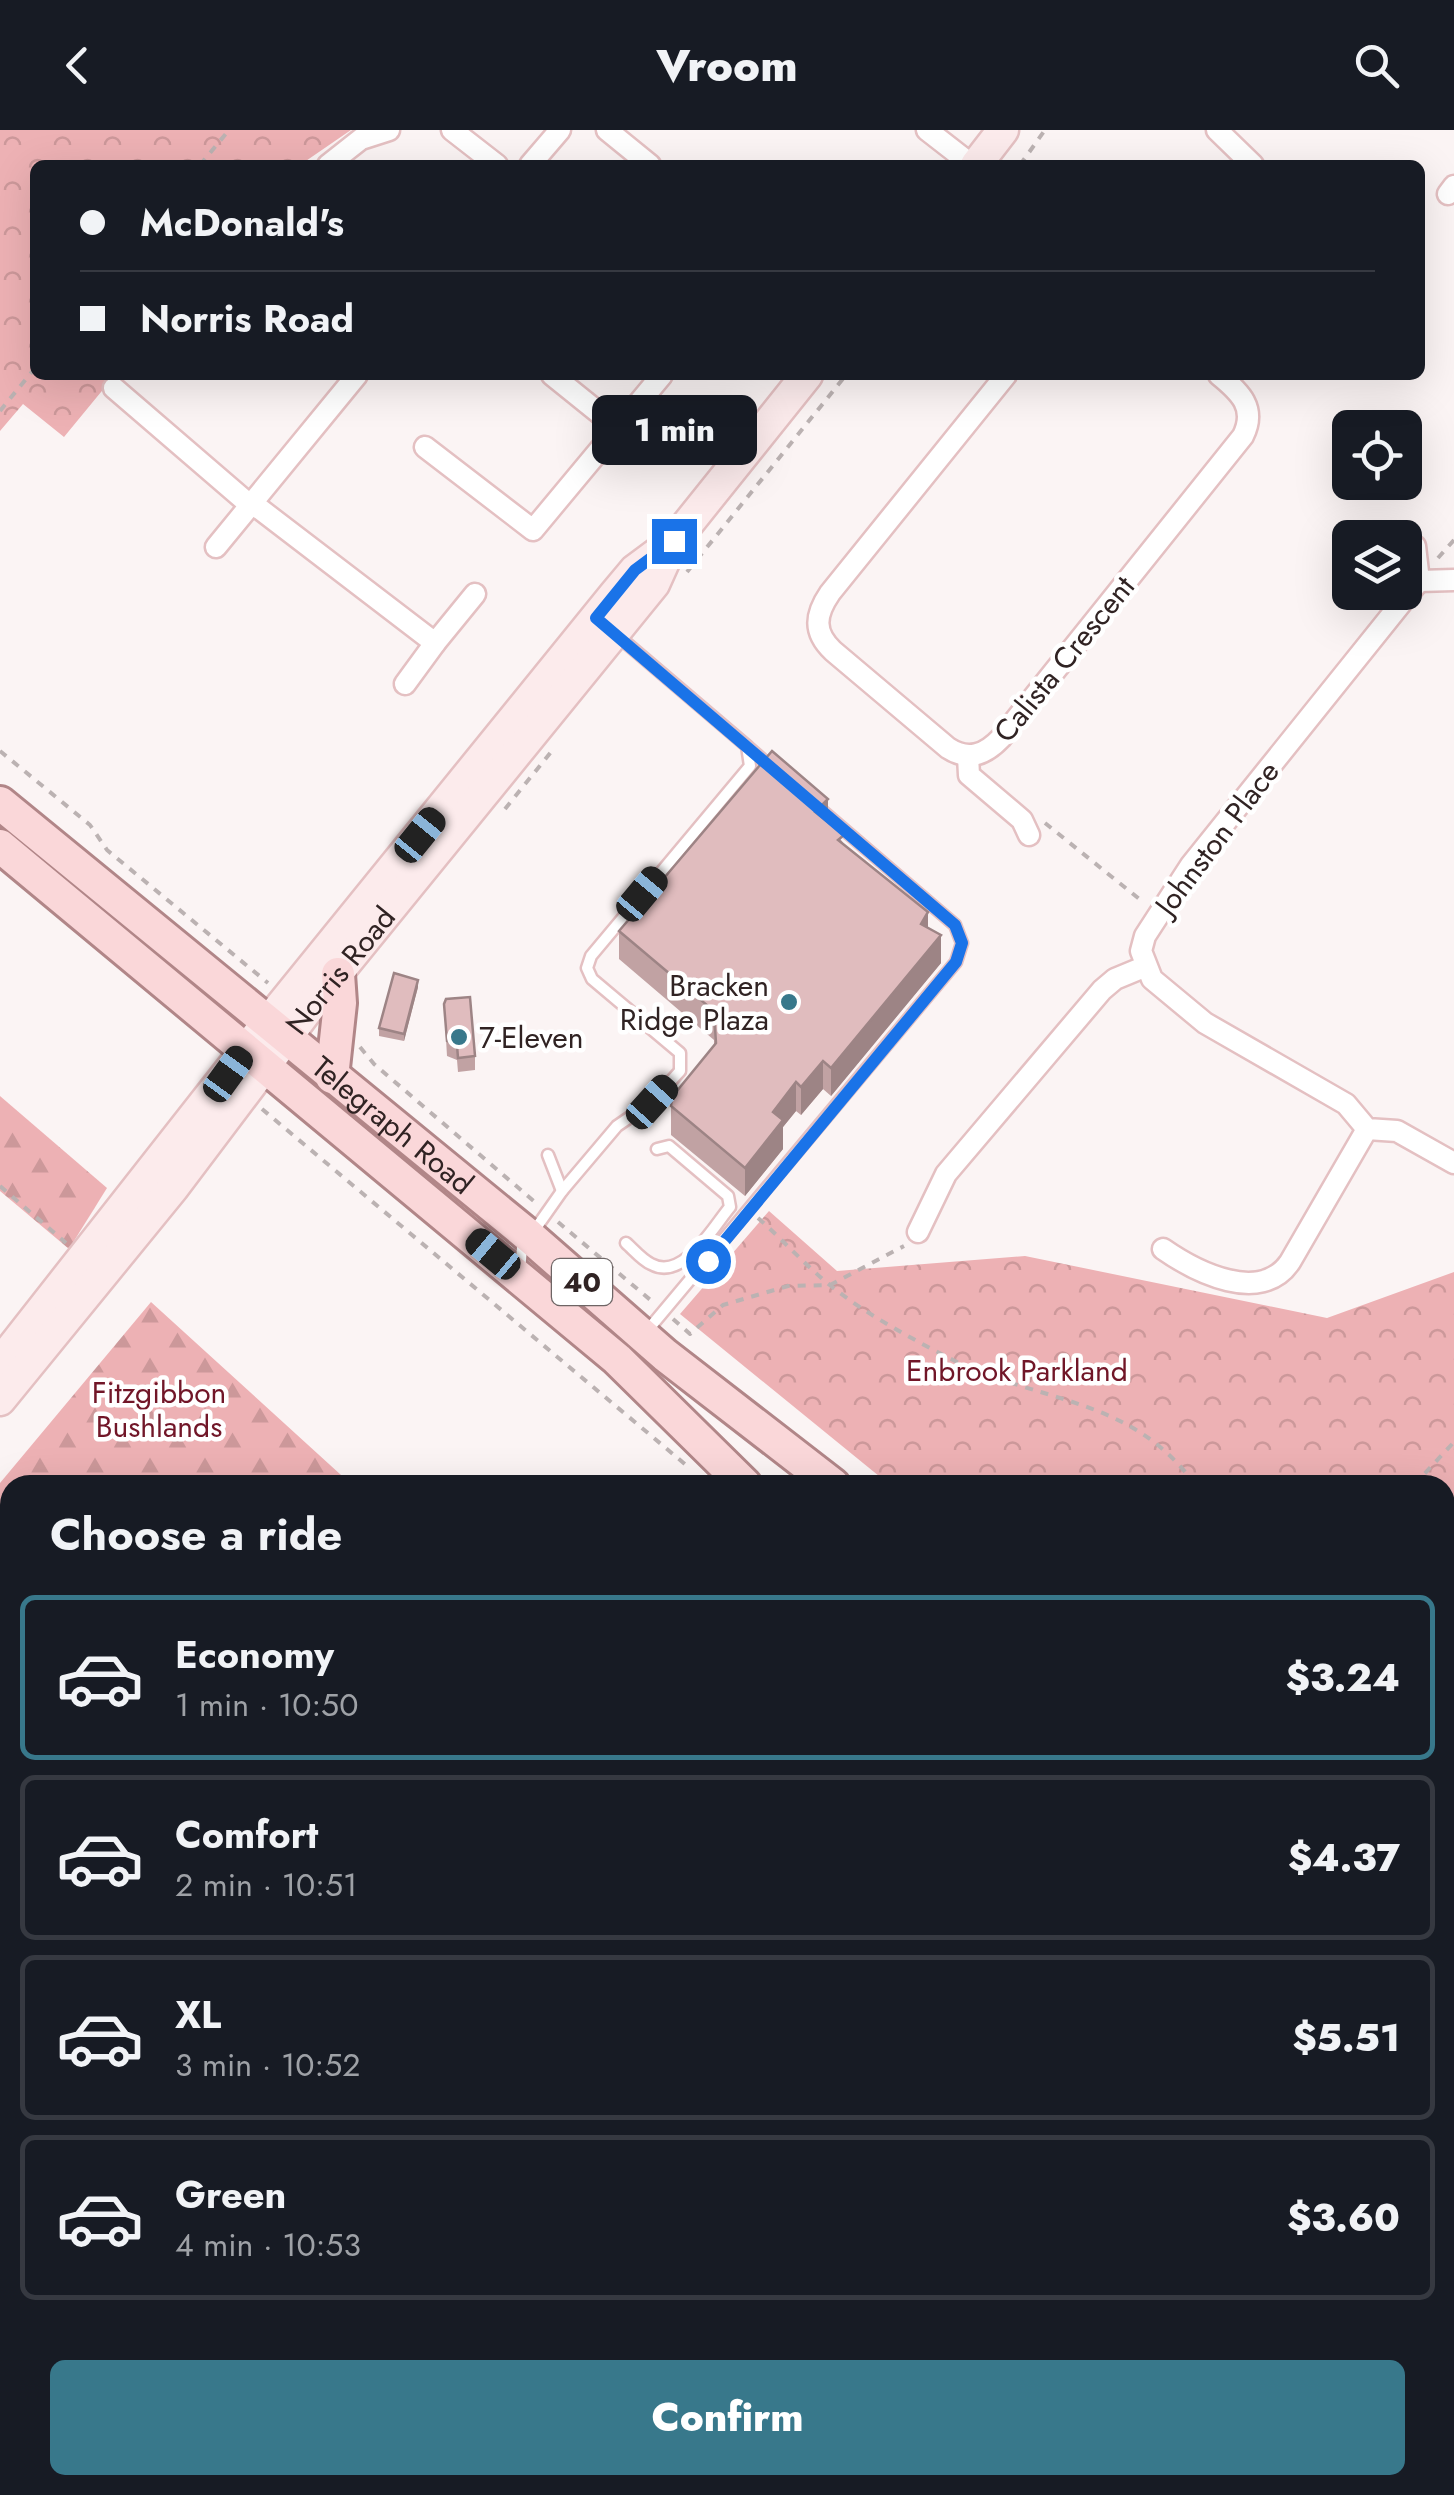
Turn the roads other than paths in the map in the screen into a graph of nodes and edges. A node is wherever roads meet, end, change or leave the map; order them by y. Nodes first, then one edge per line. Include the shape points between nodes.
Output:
1 (390, 130) edge
2 (452, 130) edge
3 (560, 130) edge
4 (607, 130) edge
5 (927, 130) edge
6 (1002, 130) edge
7 (1216, 130) edge
8 (334, 160) edge
9 (491, 160) edge
10 (534, 160) edge
11 (644, 160) edge
12 (967, 160) edge
13 (978, 160) edge
14 (1249, 160) edge
15 (353, 380) edge
16 (558, 380) edge
17 (658, 380) edge
18 (803, 380) edge
19 (1002, 380) edge
20 (1223, 380) edge
21 (114, 388) dead end
22 (619, 429) junction
23 (425, 447) dead end
24 (251, 504) junction
25 (216, 548) dead end
26 (1454, 580) edge
27 (1422, 581) edge
28 (475, 594) dead end
29 (1396, 610) edge
30 (605, 626) junction
31 (435, 643) junction
32 (405, 684) dead end
33 (746, 746) junction
34 (968, 756) junction
35 (776, 772) edge
36 (806, 798) edge
37 (0, 803) edge
38 (1029, 834) dead end
39 (0, 846) edge
40 (1144, 967) junction
41 (338, 974) junction
42 (276, 1031) junction
43 (254, 1060) junction
44 (332, 1076) junction
45 (1367, 1129) junction
46 (657, 1149) dead end
47 (548, 1156) dead end
48 (1454, 1163) edge
49 (562, 1191) junction
50 (539, 1225) junction
51 (918, 1232) road end
52 (626, 1243) dead end
53 (1162, 1249) dead end
54 (520, 1277) junction
55 (654, 1323) junction
56 (8, 1358) edge
57 (0, 1400) edge
58 (735, 1475) edge
59 (822, 1475) edge

1 - 8 street via 361,139
2 - 9 street
3 - 10 street
4 - 11 street
5 - 12 street
6 - 13 main road
7 - 14 street
15 - 24 street
16 - 22 street
17 - 22 street
18 - 30 main road, Norris Road via 674,541 654,584
19 - 34 street, Calista Crescent via 830,593 817,620 819,635 833,651 948,748
20 - 34 street, Calista Crescent via 1246,404 1243,436 1001,738 984,754
21 - 24 street
22 - 23 street via 533,530
24 - 25 street
24 - 31 street
26 - 27 street
28 - 31 street
29 - 40 street, Johnston Place via 1190,865 1142,943
30 - 33 lane
30 - 41 main road, Norris Road
30 - 42 main road, Norris Road
31 - 32 street
33 - 35 lane
33 - 49 lane via 750,766 601,942 587,968 680,1054 680,1071 617,1126
34 - 38 street via 969,775 1022,820
36 - 55 lane via 955,925 962,943 956,962
37 - 42 main road, Telegraph Road / 40
39 - 43 main road, Telegraph Road / 40
40 - 45 street via 1206,1023 1346,1104
40 - 51 street via 1115,979 1090,1004 946,1174
41 - 42 main road, Norris Road
41 - 44 main road
42 - 43 main road, Norris Road
42 - 44 main road, Telegraph Road / 40
43 - 54 main road, Telegraph Road / 40
43 - 56 main road, Norris Road
43 - 56 main road, Norris Road
44 - 50 main road, Telegraph Road / 40
45 - 48 street via 1396,1131
45 - 53 street via 1273,1280 1257,1284 1202,1273
46 - 52 lane via 669,1146 728,1196 730,1207 685,1261 668,1267 653,1266
47 - 49 lane
49 - 50 lane
50 - 54 lane via 521,1253
50 - 55 main road, Telegraph Road / 40
54 - 58 main road, Telegraph Road / 40 via 662,1400
55 - 59 main road, Telegraph Road / 40
56 - 57 main road, Norris Road

